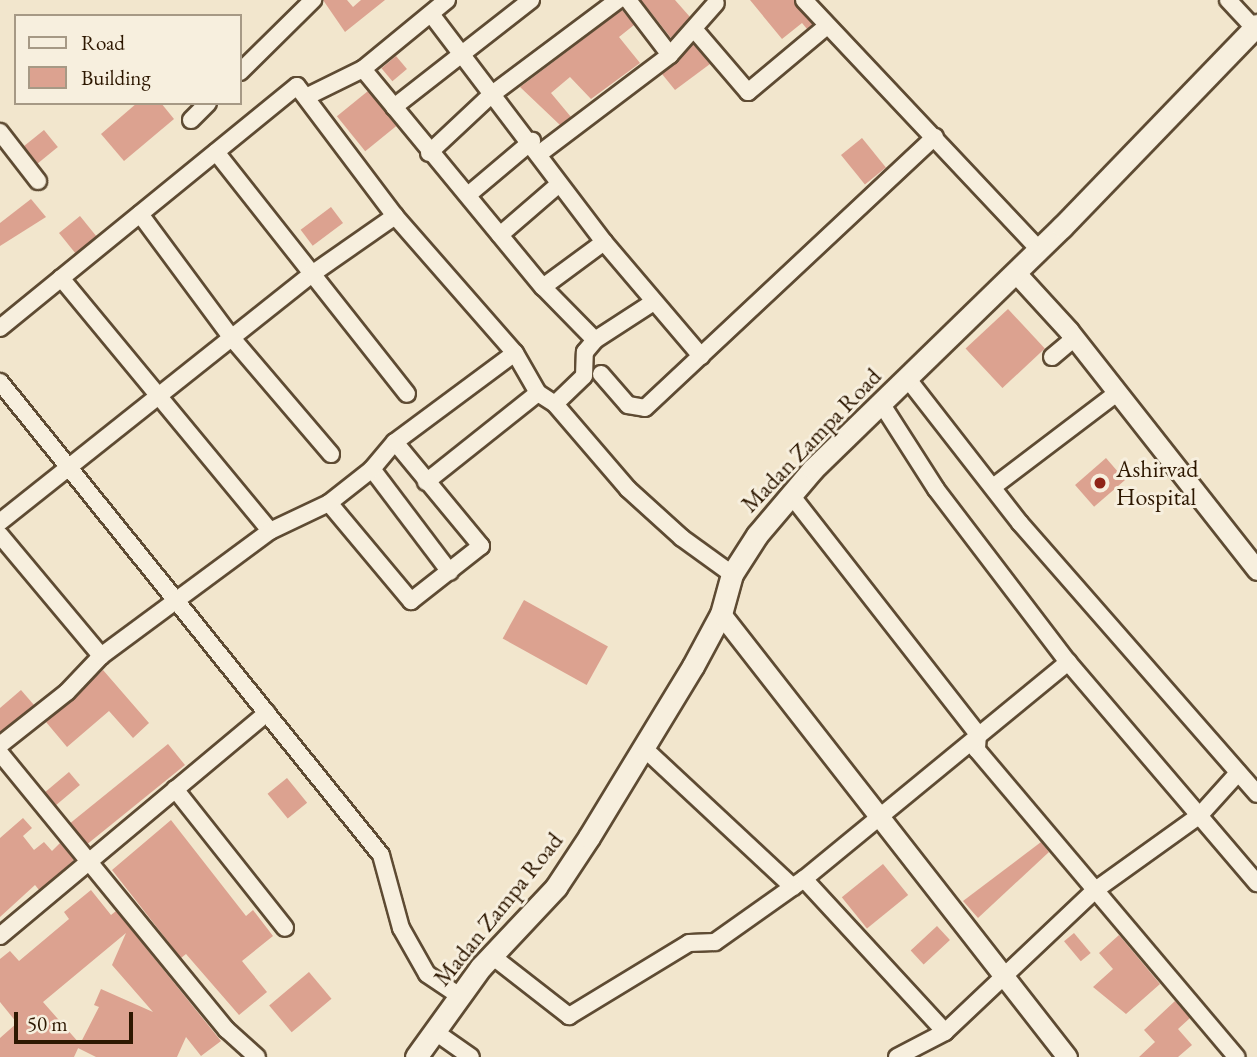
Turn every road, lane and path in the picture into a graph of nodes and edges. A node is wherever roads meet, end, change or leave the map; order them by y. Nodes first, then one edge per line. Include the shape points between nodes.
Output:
1 (313, 0) edge
2 (447, 0) edge
3 (531, 0) edge
4 (618, 0) edge
5 (628, 0) edge
6 (804, 0) edge
7 (1228, 0) edge
8 (716, 3) dead end
9 (431, 13) junction
10 (827, 26) junction
11 (1256, 27) edge
12 (694, 29) junction
13 (461, 55) junction
14 (670, 55) junction
15 (363, 69) junction
16 (242, 70) edge
17 (491, 96) junction
18 (306, 97) junction
19 (206, 105) edge
20 (394, 107) junction
21 (191, 120) dead end
22 (0, 132) edge
23 (935, 137) junction
24 (535, 148) junction
25 (216, 152) junction
26 (429, 153) junction
27 (38, 181) dead end
28 (559, 184) junction
29 (468, 195) junction
30 (139, 214) junction
31 (396, 216) junction
32 (499, 236) junction
33 (604, 242) junction
34 (1038, 249) junction
35 (1015, 272) junction
36 (309, 276) junction
37 (61, 278) junction
38 (543, 287) junction
39 (652, 303) junction
40 (0, 328) edge
41 (232, 337) junction
42 (1075, 338) junction
43 (595, 340) junction
44 (515, 353) junction
45 (701, 356) junction
46 (1052, 357) dead end
47 (601, 374) dead end
48 (907, 378) junction
49 (0, 382) edge
50 (1118, 392) junction
51 (538, 393) junction
52 (407, 394) dead end
53 (156, 397) junction
54 (881, 403) junction
55 (555, 404) junction
56 (395, 442) junction
57 (331, 454) dead end
58 (68, 466) junction
59 (372, 469) junction
60 (426, 482) junction
61 (993, 487) junction
62 (791, 495) junction
63 (329, 503) junction
64 (0, 522) edge
65 (270, 531) junction
66 (0, 535) edge
67 (1257, 570) edge
68 (450, 572) junction
69 (732, 573) junction
70 (178, 604) junction
71 (720, 614) junction
72 (101, 656) junction
73 (1068, 662) junction
74 (267, 713) junction
75 (978, 734) junction
76 (0, 745) edge
77 (646, 750) junction
78 (0, 753) edge
79 (1238, 773) junction
80 (175, 789) junction
81 (1257, 794) edge
82 (883, 815) junction
83 (1200, 815) junction
84 (87, 862) junction
85 (799, 883) junction
86 (1257, 883) edge
87 (1094, 891) junction
88 (285, 928) dead end
89 (0, 936) edge
90 (492, 956) junction
91 (1002, 980) junction
92 (460, 996) junction
93 (434, 1031) junction
94 (945, 1032) junction
95 (257, 1057) edge
96 (416, 1057) edge
97 (471, 1057) edge
98 (897, 1057) edge
99 (1067, 1057) edge
100 (1236, 1057) edge

1 - 16 street
2 - 9 street
3 - 13 street
4 - 17 street
5 - 14 street
6 - 10 street
7 - 11 street
8 - 12 street
9 - 13 street
9 - 15 street
10 - 12 street via 748,92
10 - 23 street
11 - 34 main road, Madan Zampa Road
12 - 14 street
13 - 17 street
13 - 20 street
14 - 24 street
15 - 18 street
15 - 20 street
17 - 24 street
17 - 26 street
18 - 25 street via 297,86
18 - 31 street
19 - 21 street
20 - 26 street
22 - 27 street
23 - 34 street
23 - 45 street
24 - 28 street
24 - 29 street
25 - 30 street
25 - 36 street
26 - 29 street
28 - 32 street
28 - 33 street
29 - 32 street
30 - 37 street
30 - 41 street
31 - 36 street
31 - 44 street
32 - 38 street
33 - 38 street
33 - 39 street
34 - 35 main road, Madan Zampa Road
35 - 42 street
35 - 48 main road, Madan Zampa Road
36 - 41 street
36 - 52 street
37 - 40 street
37 - 53 street
38 - 43 street
39 - 43 street
39 - 45 street
41 - 53 street
41 - 57 street
42 - 46 street
42 - 50 street
43 - 55 street via 585,352 584,376
44 - 51 street
44 - 56 street
45 - 47 street via 645,408 628,405
48 - 54 main road, Madan Zampa Road
48 - 61 street
49 - 58 street
50 - 61 street
50 - 67 street
51 - 55 street
51 - 60 street
53 - 58 street
53 - 65 street
54 - 62 main road, Madan Zampa Road
54 - 73 street via 936,489
55 - 69 street via 628,489 682,538
56 - 59 street
56 - 60 street
58 - 64 street
58 - 70 street
59 - 63 street
59 - 68 street
60 - 68 street via 481,546
61 - 79 street
62 - 69 main road, Madan Zampa Road
62 - 75 street
63 - 65 street
63 - 68 street via 411,601
65 - 70 street
66 - 72 street
69 - 71 main road, Madan Zampa Road
70 - 72 street
70 - 74 street
71 - 77 main road, Madan Zampa Road
71 - 82 street
72 - 76 street via 67,692
73 - 75 street
73 - 83 street
74 - 80 street
74 - 92 street via 381,855 401,928 427,974
75 - 82 street
75 - 87 street via 977,750
77 - 85 street
77 - 90 main road, Madan Zampa Road via 556,887
78 - 84 street
79 - 81 street
79 - 83 street
80 - 84 street
80 - 88 street
82 - 85 street
82 - 91 street via 891,834
83 - 86 street
83 - 87 street
84 - 89 street
84 - 95 street via 227,1030
85 - 90 street via 716,942 689,943 569,1016
85 - 94 street
87 - 91 street
87 - 100 street
90 - 92 main road, Madan Zampa Road
91 - 94 street
91 - 99 street
92 - 93 main road, Madan Zampa Road
93 - 96 main road, Madan Zampa Road
93 - 97 street
94 - 98 street

